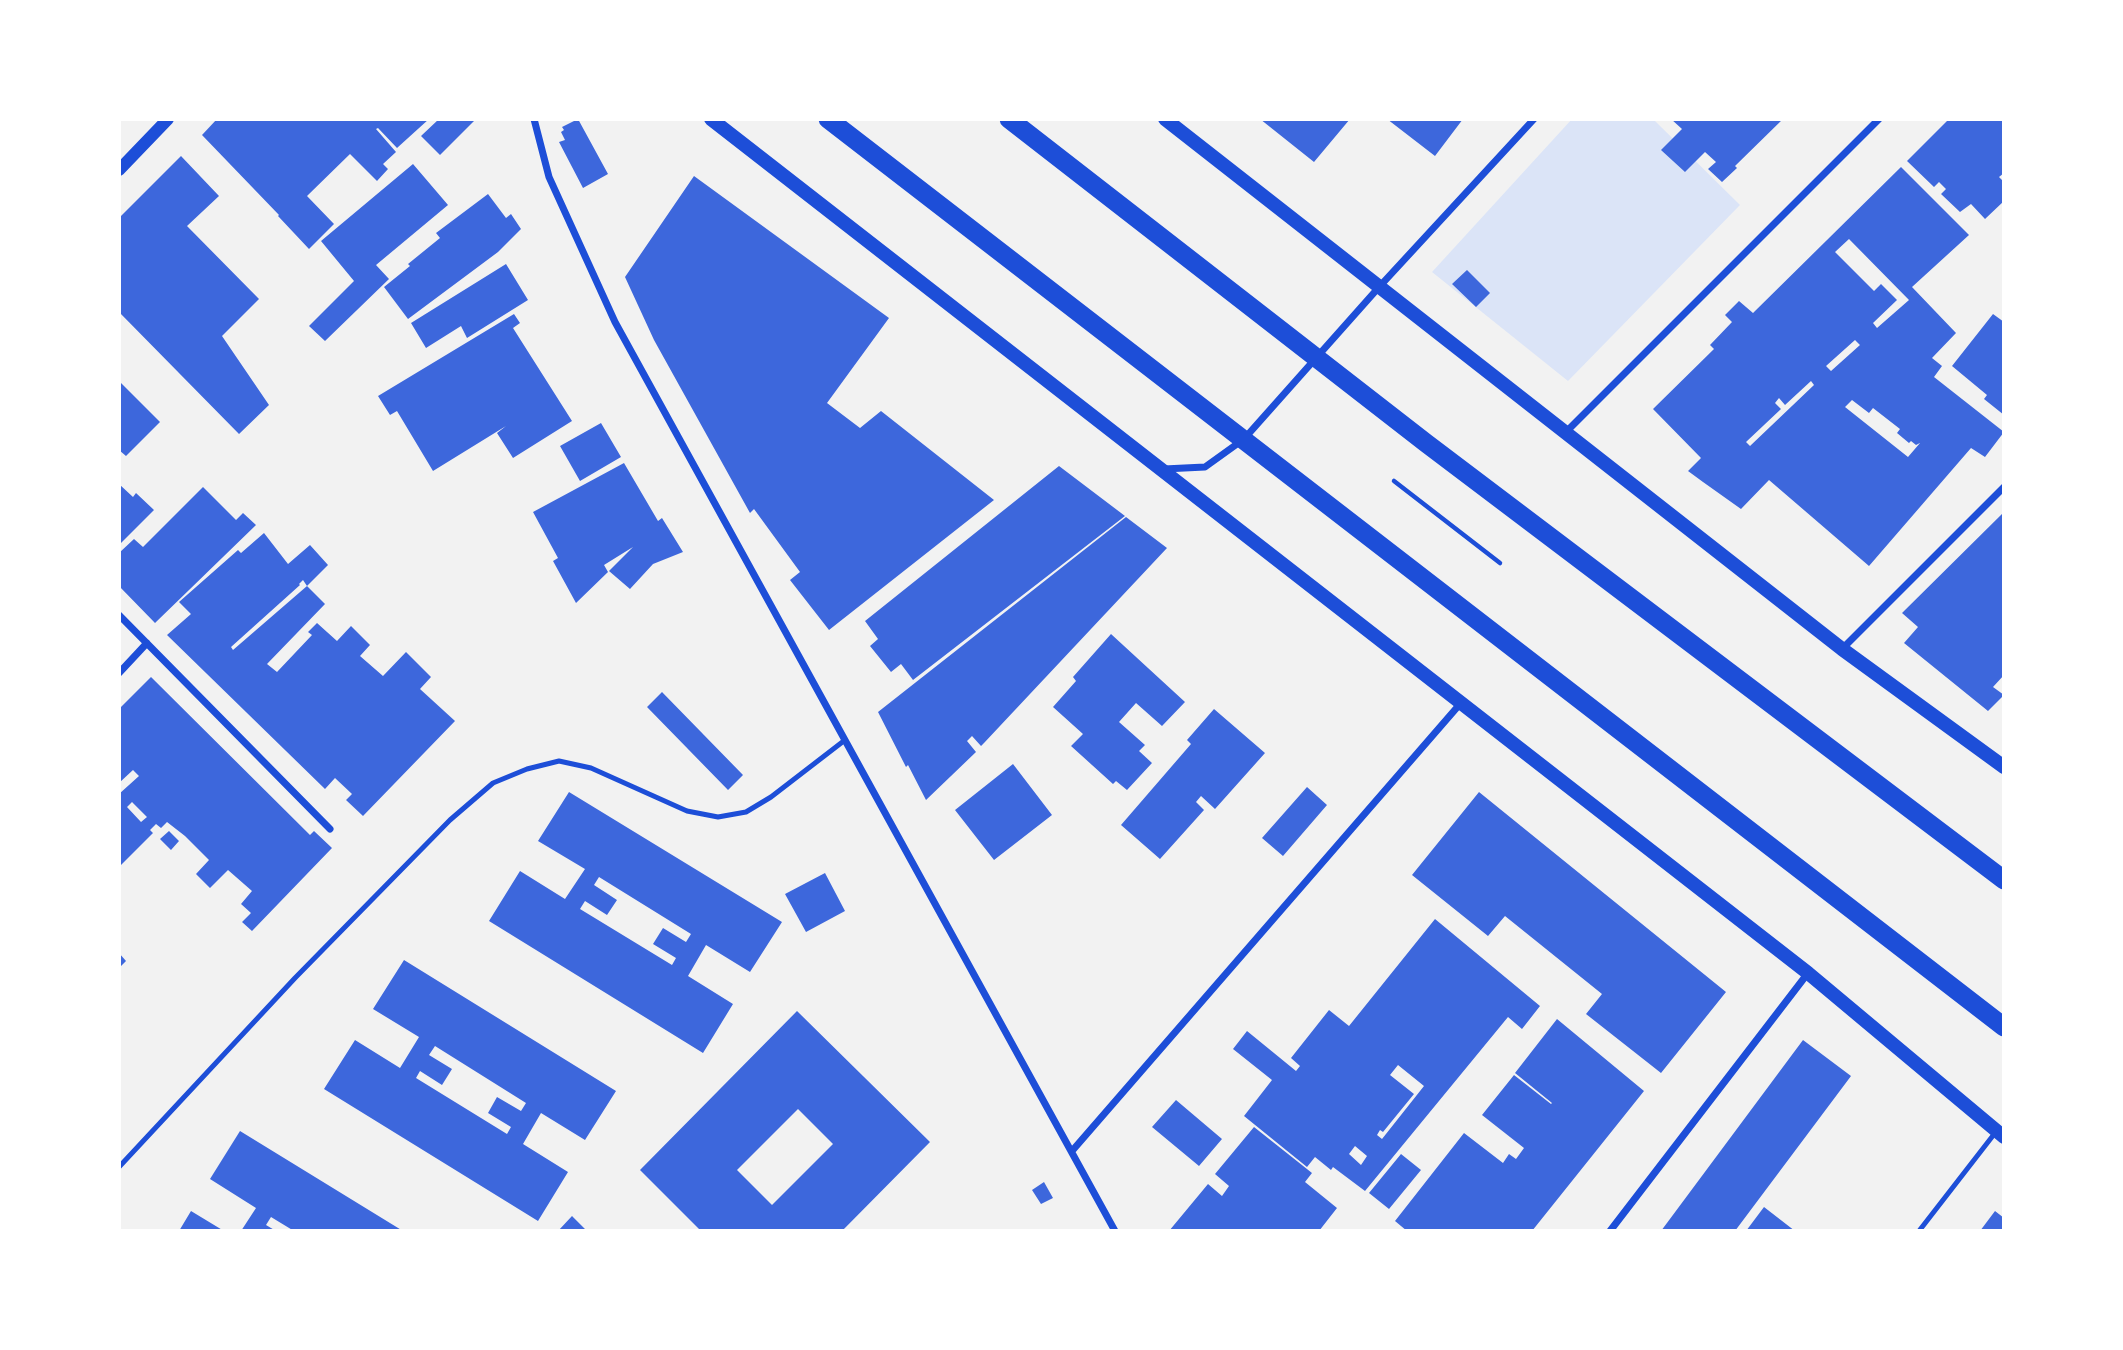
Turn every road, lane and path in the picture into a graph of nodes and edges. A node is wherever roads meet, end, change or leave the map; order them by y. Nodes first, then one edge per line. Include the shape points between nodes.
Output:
1 (168, 119) edge
2 (534, 119) edge
3 (711, 119) edge
4 (828, 119) edge
5 (1009, 119) edge
6 (1165, 119) edge
7 (1534, 119) edge
8 (1879, 119) edge
9 (119, 170) edge
10 (1380, 286) junction
11 (1317, 358) junction
12 (1565, 433) junction
13 (1244, 439) junction
14 (1159, 469) junction
15 (1394, 481) dead end
16 (2004, 487) edge
17 (1500, 563) dead end
18 (119, 615) edge
19 (147, 643) junction
20 (1842, 649) junction
21 (119, 673) edge
22 (1460, 704) junction
23 (845, 740) junction
24 (2004, 767) edge
25 (330, 829) dead end
26 (2004, 880) edge
27 (1808, 973) junction
28 (2004, 1027) edge
29 (2000, 1134) edge
30 (1072, 1151) junction
31 (119, 1167) edge
32 (1115, 1231) edge
33 (1610, 1231) edge
34 (1919, 1231) edge

1 - 9 street
2 - 23 street via 549,177 615,322
3 - 14 main road
4 - 13 highway
5 - 11 highway
6 - 10 main road
7 - 10 street
8 - 12 street
10 - 11 street
10 - 12 main road
11 - 13 street
11 - 26 highway
12 - 20 main road
13 - 14 street via 1205,467
13 - 28 highway
14 - 22 main road
15 - 17 path
16 - 20 street
18 - 19 street
19 - 21 street
19 - 25 street
20 - 24 main road
22 - 27 main road
22 - 30 street
23 - 30 street
23 - 31 lane via 771,797 746,812 718,817 687,811 591,768 559,761 493,783 450,820 305,968
27 - 29 main road
27 - 33 street
29 - 34 lane
30 - 32 street

